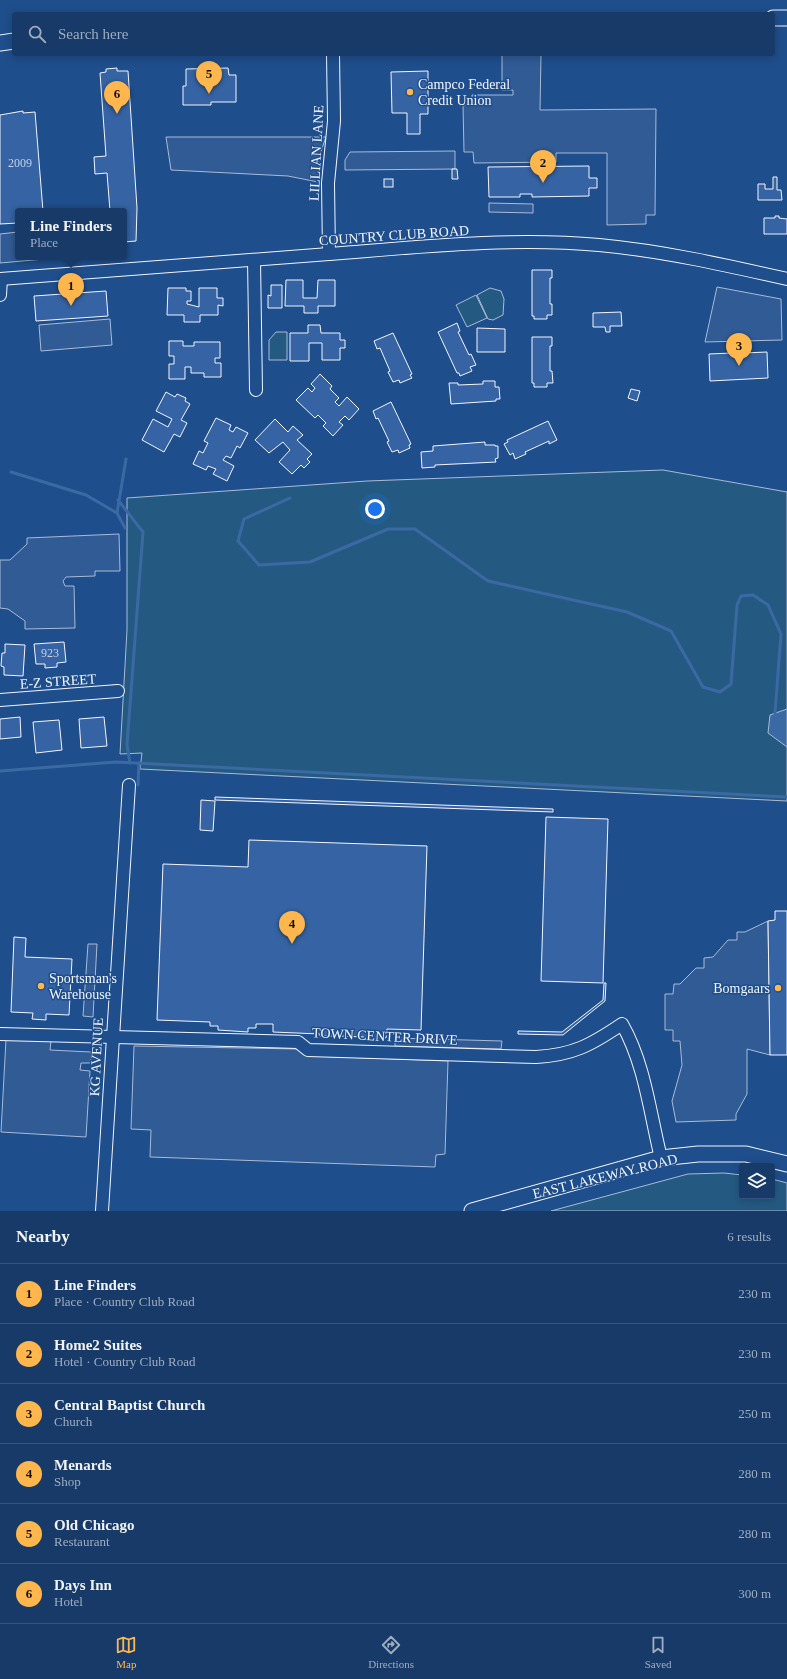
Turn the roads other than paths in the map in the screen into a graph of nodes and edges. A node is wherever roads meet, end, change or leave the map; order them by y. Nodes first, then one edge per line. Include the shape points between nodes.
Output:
1 (775, 18) edge
2 (787, 18) edge
3 (12, 41) edge
4 (0, 43) edge
5 (333, 56) edge
6 (329, 254) junction
7 (254, 260) junction
8 (0, 279) edge
9 (787, 279) edge
10 (0, 295) edge
11 (256, 390) dead end
12 (118, 691) dead end
13 (0, 700) edge
14 (129, 785) dead end
15 (0, 1034) edge
16 (112, 1038) junction
17 (661, 1158) junction
18 (787, 1164) edge
19 (102, 1211) edge
20 (472, 1211) edge

1 - 2 main road
3 - 4 main road
5 - 6 street, LILLIAN LANE via 334,121 328,183
6 - 7 street, COUNTRY CLUB ROAD
6 - 9 street, COUNTRY CLUB ROAD via 425,246 582,244 648,251 713,262
7 - 8 street, COUNTRY CLUB ROAD
7 - 11 street
8 - 10 street
12 - 13 street, E-Z STREET
14 - 16 street, KG AVENUE
15 - 16 street, TOWN CENTER DRIVE
16 - 17 street, TOWN CENTER DRIVE via 298,1042 308,1050 536,1057 557,1056 576,1051 622,1024 632,1042
16 - 19 street, KG AVENUE
17 - 18 main road, EAST LAKEWAY ROAD via 698,1154 746,1154
17 - 20 main road, EAST LAKEWAY ROAD

